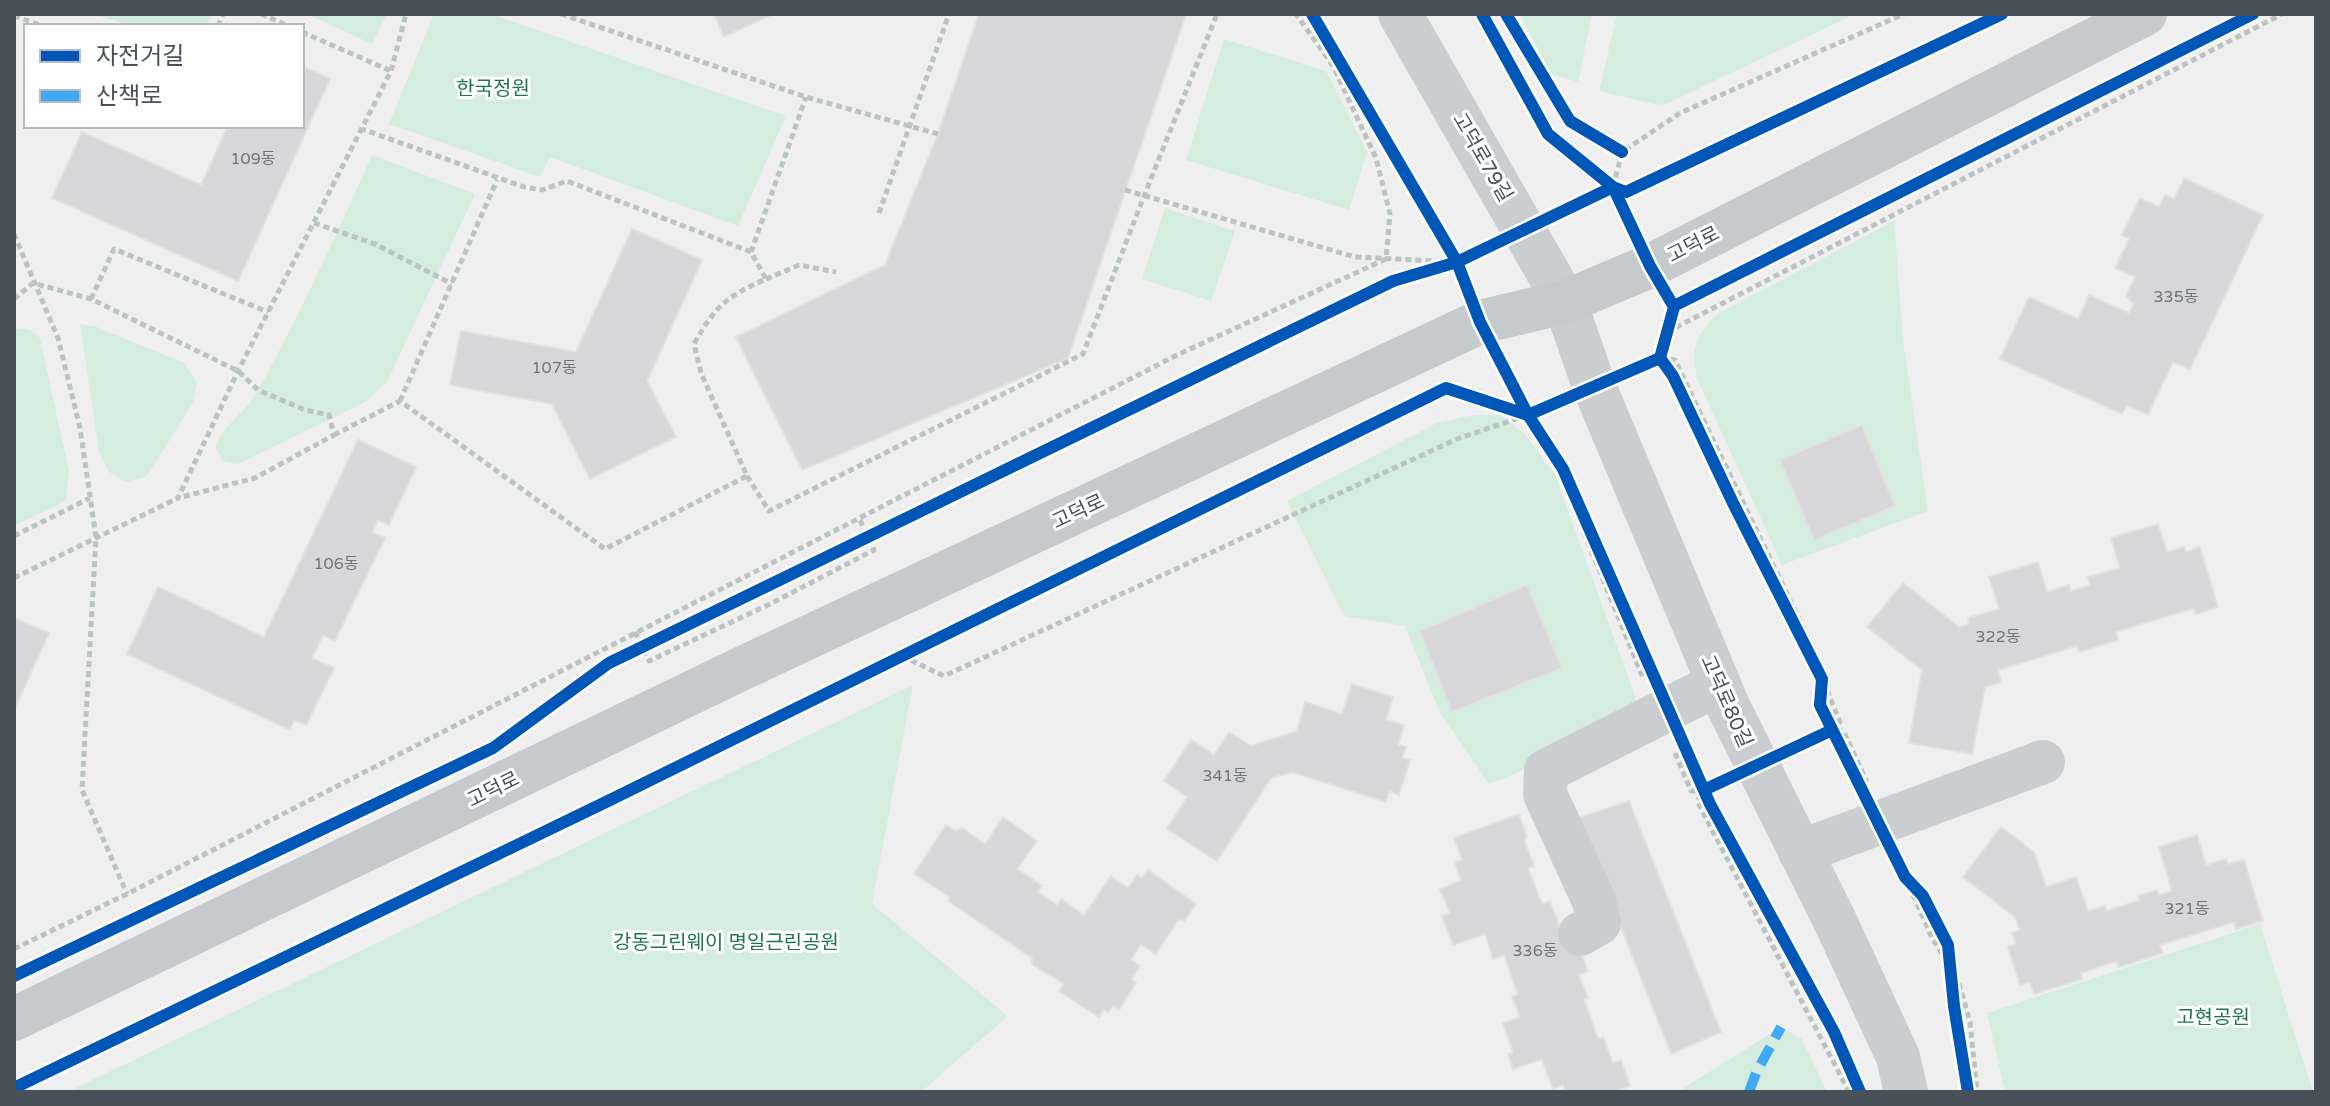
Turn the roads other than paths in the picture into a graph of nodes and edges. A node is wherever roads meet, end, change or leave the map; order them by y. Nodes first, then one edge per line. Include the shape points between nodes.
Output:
1 (1400, 14) edge
2 (2145, 14) edge
3 (1565, 302) junction
4 (1718, 684) junction
5 (2043, 762) dead end
6 (1800, 852) junction
7 (1580, 934) dead end
8 (14, 1019) edge
9 (1906, 1092) edge

1 - 3 street, 고덕로79길
2 - 3 main road, 고덕로 via 1650,266
3 - 4 street, 고덕로80길 via 1594,386
3 - 8 main road, 고덕로 via 1480,322 745,667
4 - 6 street, 고덕로80길
4 - 7 street via 1546,771 1545,794 1599,923
5 - 6 street
6 - 9 street, 고덕로80길 via 1898,1057

